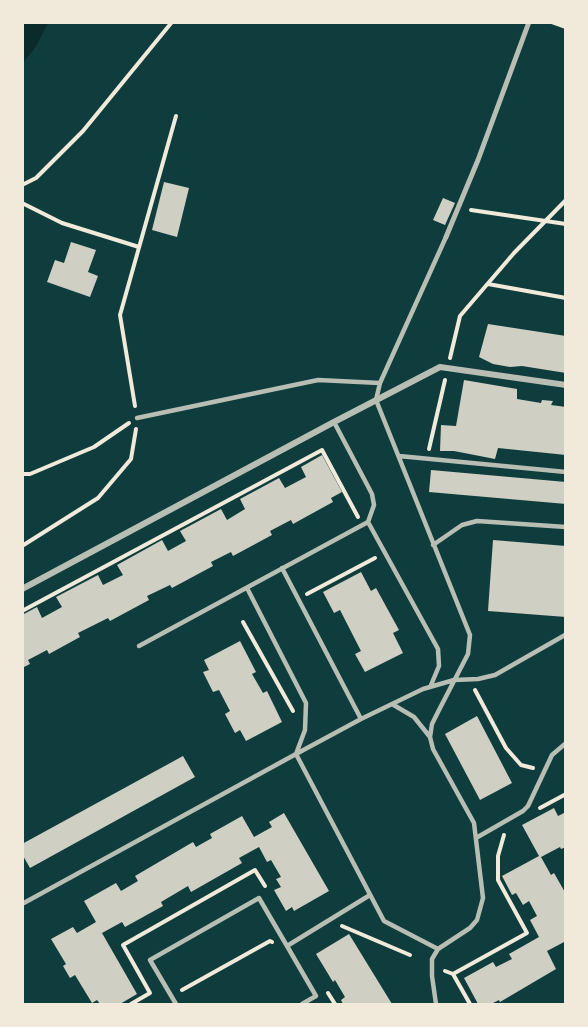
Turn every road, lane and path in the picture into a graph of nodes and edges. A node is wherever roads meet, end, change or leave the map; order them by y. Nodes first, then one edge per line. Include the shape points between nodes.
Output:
1 (172, 22) edge
2 (529, 22) edge
3 (552, 22) edge
4 (566, 27) edge
5 (176, 116) dead end
6 (22, 185) edge
7 (566, 200) edge
8 (22, 203) edge
9 (458, 208) junction
10 (545, 221) junction
11 (566, 224) edge
12 (446, 237) joint
13 (139, 247) junction
14 (487, 284) junction
15 (566, 298) edge
16 (448, 368) junction
17 (380, 383) junction
18 (566, 385) edge
19 (376, 400) junction
20 (137, 418) junction
21 (334, 422) junction
22 (399, 456) junction
23 (426, 459) junction
24 (566, 472) edge
25 (22, 474) edge
26 (365, 524) junction
27 (566, 527) edge
28 (433, 545) junction
29 (22, 546) edge
30 (385, 553) junction
31 (282, 568) junction
32 (247, 588) junction
33 (22, 589) edge
34 (298, 599) junction
35 (22, 610) edge
36 (243, 622) dead end
37 (565, 635) edge
38 (139, 646) dead end
39 (454, 680) junction
40 (469, 680) junction
41 (430, 687) junction
42 (392, 704) junction
43 (361, 718) junction
44 (304, 733) junction
45 (430, 737) junction
46 (566, 743) edge
47 (296, 754) junction
48 (544, 772) junction
49 (566, 794) edge
50 (537, 810) dead end
51 (504, 834) dead end
52 (476, 838) junction
53 (370, 895) junction
54 (22, 904) edge
55 (336, 923) dead end
56 (287, 946) junction
57 (438, 949) junction
58 (410, 955) dead end
59 (445, 970) dead end
60 (453, 974) junction
61 (150, 993) dead end
62 (171, 997) junction
63 (131, 1005) edge
64 (176, 1005) edge
65 (302, 1005) edge
66 (436, 1005) edge
67 (470, 1005) edge

1 - 6 path via 83,131 36,178
2 - 9 street
3 - 4 path
5 - 13 path
7 - 10 path
8 - 13 path via 62,223
9 - 10 path
9 - 12 street
10 - 11 path
10 - 14 path
12 - 17 lane
13 - 20 path via 120,315
14 - 15 path
14 - 16 path via 460,316
16 - 18 street
16 - 19 street via 440,367
16 - 23 path
17 - 19 lane
17 - 20 lane via 318,380
19 - 21 street
19 - 22 lane
20 - 25 path via 94,447
20 - 29 path via 131,459 98,498
21 - 26 lane via 372,494 374,505
21 - 33 street
22 - 23 lane
22 - 28 lane
23 - 24 lane
26 - 30 lane
26 - 31 lane
26 - 35 path via 322,450
27 - 28 lane via 477,521 462,525
28 - 39 lane via 470,635 468,654
30 - 34 path
30 - 41 lane via 438,649 439,666
31 - 32 lane
31 - 34 lane
32 - 38 lane
32 - 44 lane via 306,703
34 - 43 lane
36 - 44 path
37 - 40 lane via 495,675
39 - 40 lane
39 - 41 lane
39 - 45 lane via 432,724
40 - 48 path via 506,748 521,765
41 - 42 lane
42 - 43 lane
42 - 45 lane via 414,717
43 - 47 lane
44 - 47 lane
45 - 52 lane via 474,823
46 - 48 lane via 552,755
47 - 53 lane
47 - 54 lane
48 - 52 lane via 523,811
49 - 50 path
51 - 60 path via 498,856 498,880 527,933
52 - 57 lane via 483,885 481,911 471,928
53 - 56 lane
53 - 57 lane via 384,921
55 - 58 path
56 - 62 path via 270,941
56 - 62 lane via 259,898 150,960
56 - 65 lane via 316,996
57 - 66 lane via 432,959
59 - 60 path
60 - 67 path
61 - 63 path
62 - 64 lane

